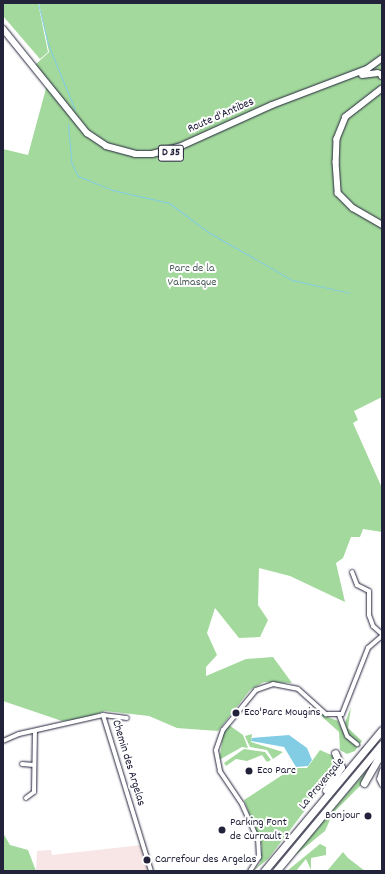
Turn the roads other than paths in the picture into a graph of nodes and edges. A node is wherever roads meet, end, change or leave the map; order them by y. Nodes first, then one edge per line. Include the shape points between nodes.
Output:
1 (3, 29) edge
2 (3, 33) edge
3 (382, 58) edge
4 (376, 63) junction
5 (381, 74) edge
6 (382, 89) edge
7 (382, 225) edge
8 (352, 572) dead end
9 (382, 635) edge
10 (103, 715) junction
11 (339, 715) junction
12 (127, 718) dead end
13 (382, 730) edge
14 (35, 732) junction
15 (3, 741) edge
16 (382, 744) edge
17 (360, 745) joint
18 (382, 752) edge
19 (336, 753) dead end
20 (22, 764) dead end
21 (34, 765) junction
22 (382, 770) edge
23 (336, 778) junction
24 (364, 783) dead end
25 (382, 784) edge
26 (26, 798) dead end
27 (270, 864) junction
28 (151, 871) edge
29 (250, 871) edge
30 (264, 871) edge
31 (276, 871) edge

1 - 4 main road, Route d'Antibes / D 35 via 87,133 106,146 135,154 157,154 179,147
2 - 5 main road, Route d'Antibes / D 35 via 82,132 116,153 143,158 171,153 278,105 365,74
3 - 4 main road, Route d'Antibes
4 - 5 main road
6 - 7 main road via 356,107 339,130 336,177 338,193 344,201
8 - 9 street via 357,585 369,591 369,615 372,626
9 - 11 street via 368,648 346,709
10 - 12 street
10 - 14 street, Chemin des Argelas
10 - 28 street, Chemin des Argelas
11 - 17 street via 347,736
11 - 29 street via 326,714 298,689 273,684 256,690 222,730 216,750 220,771 242,804 258,840 259,857
13 - 27 highway, La Provençale
14 - 15 street, Chemin des Argelas
14 - 21 street
16 - 31 highway, La Provençale
17 - 23 highway
18 - 24 highway
19 - 23 highway via 341,762
20 - 21 street
21 - 26 street via 34,792
22 - 25 street via 379,779
23 - 27 highway
27 - 30 highway, La Provençale

